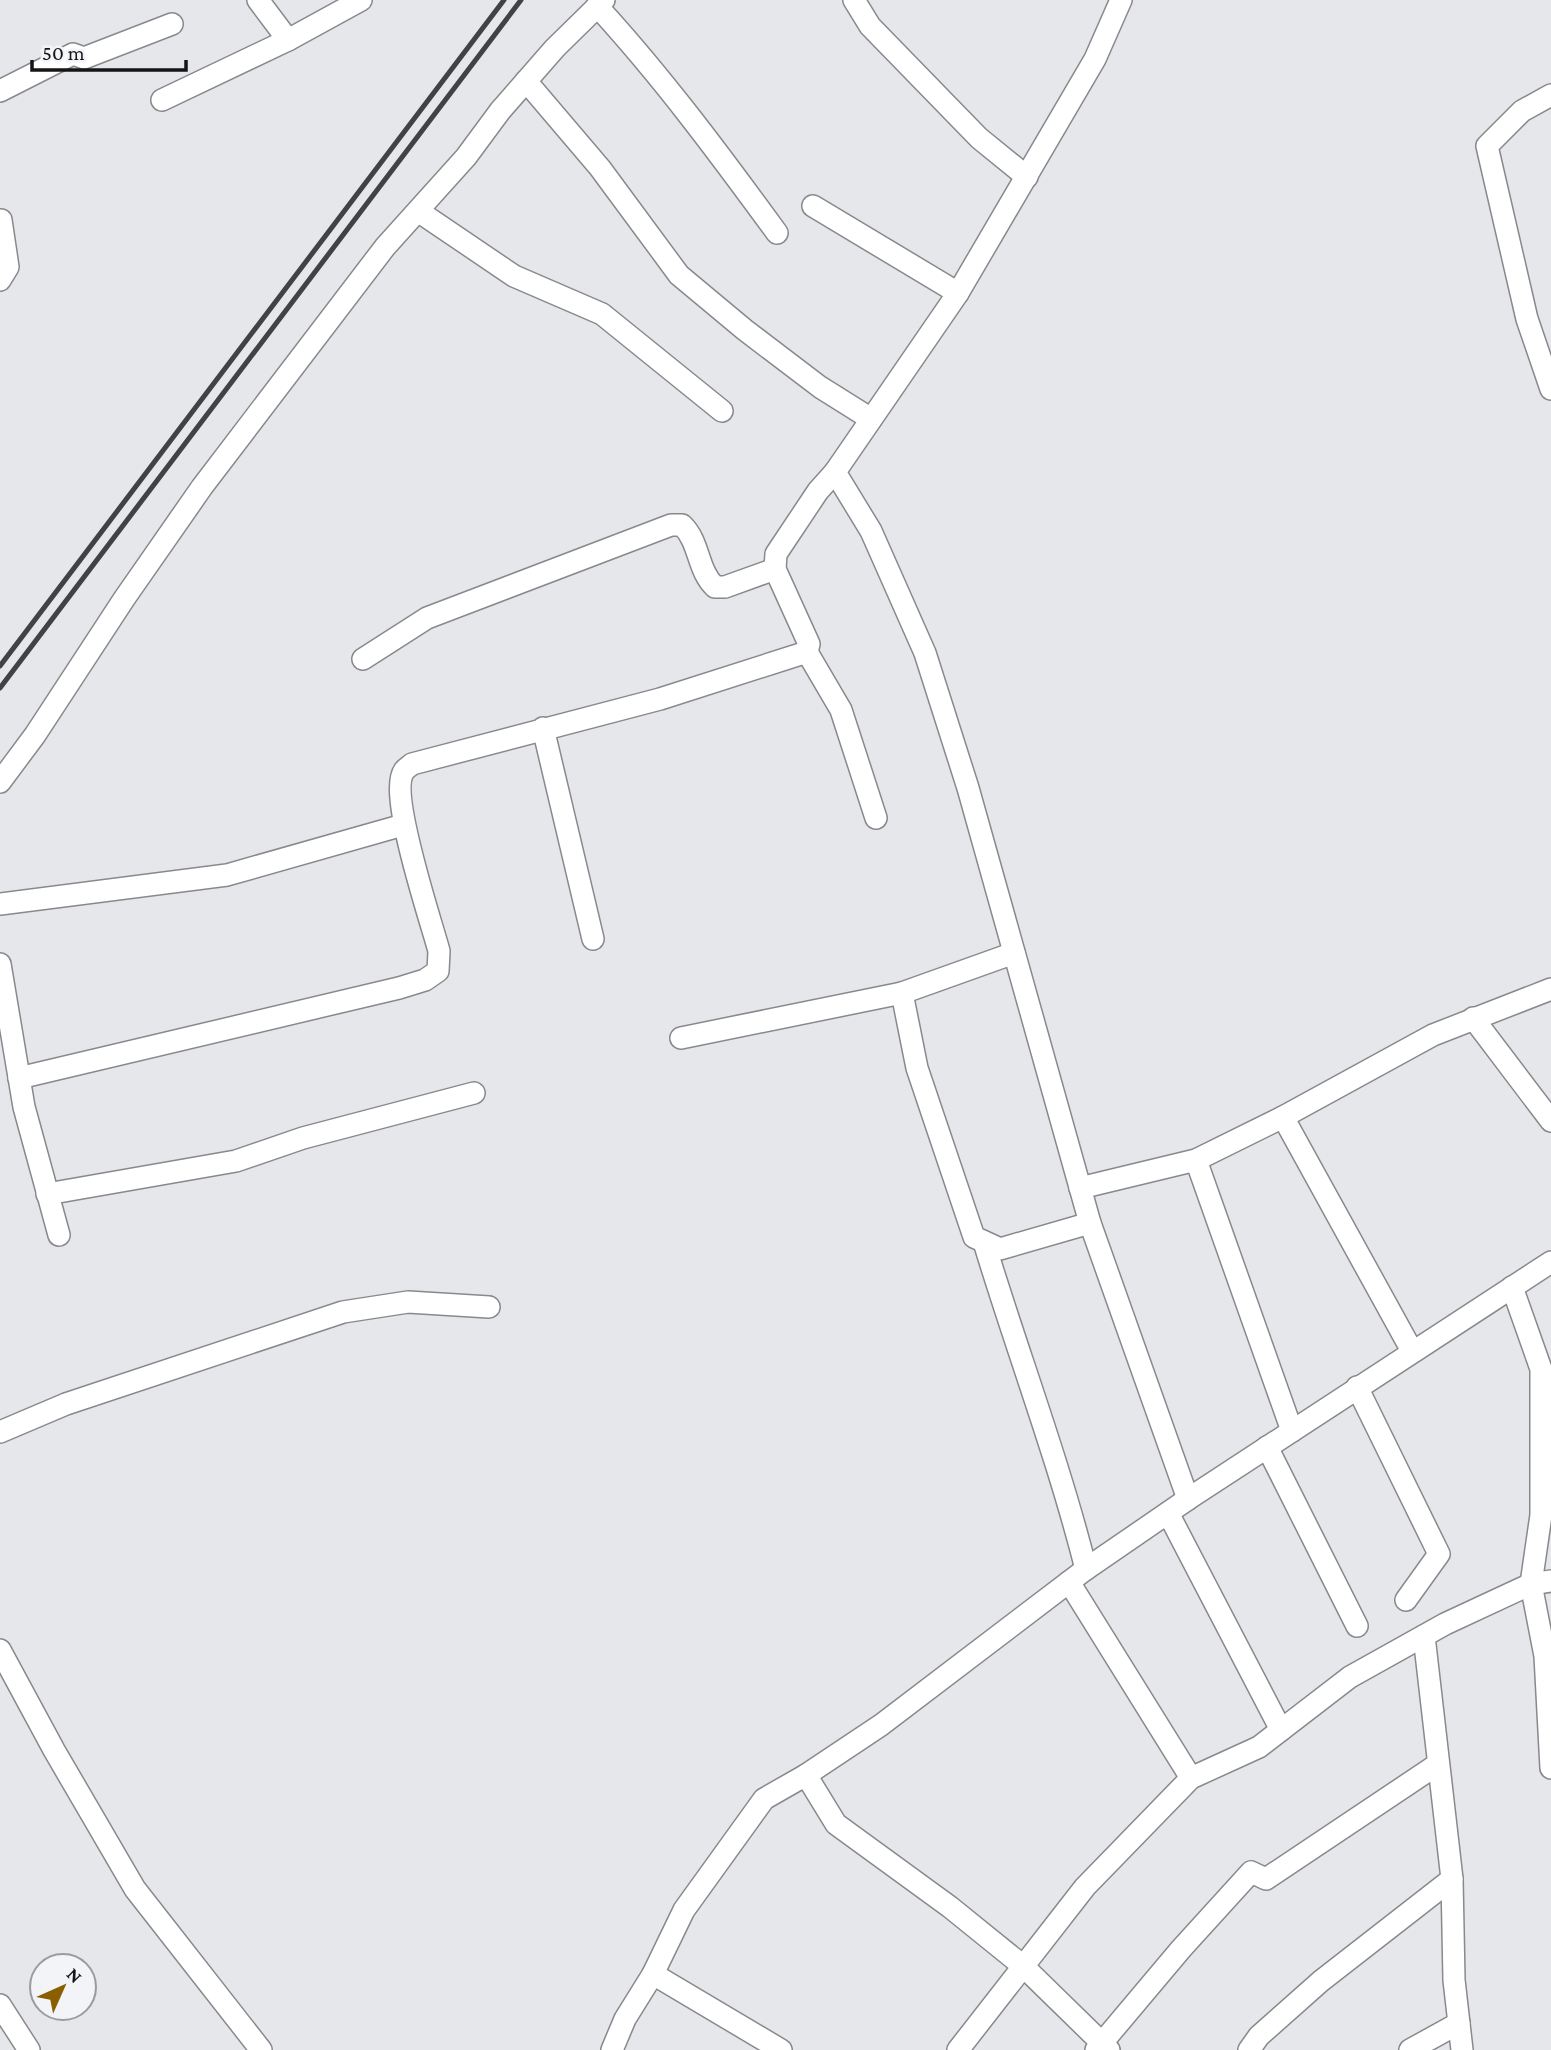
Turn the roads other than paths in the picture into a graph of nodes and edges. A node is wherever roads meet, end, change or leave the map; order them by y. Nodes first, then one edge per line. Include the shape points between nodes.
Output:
1 (258, 0) edge
2 (361, 0) edge
3 (854, 0) edge
4 (1121, 0) edge
5 (600, 3) edge
6 (172, 24) dead end
7 (288, 40) junction
8 (526, 81) junction
9 (0, 91) edge
10 (1551, 95) edge
11 (162, 100) dead end
12 (1027, 177) junction
13 (813, 206) dead end
14 (418, 211) junction
15 (1, 220) edge
16 (777, 233) dead end
17 (0, 279) edge
18 (958, 293) junction
19 (1551, 389) edge
20 (722, 411) dead end
21 (871, 419) junction
22 (835, 472) junction
23 (775, 569) junction
24 (807, 652) junction
25 (363, 659) dead end
26 (542, 728) junction
27 (0, 782) edge
28 (876, 818) dead end
29 (404, 825) junction
30 (0, 904) edge
31 (593, 939) dead end
32 (1014, 953) junction
33 (0, 964) edge
34 (1551, 989) edge
35 (902, 993) junction
36 (1473, 1018) junction
37 (681, 1038) dead end
38 (19, 1078) junction
39 (474, 1093) dead end
40 (1283, 1117) junction
41 (1551, 1121) edge
42 (1196, 1160) junction
43 (1080, 1188) junction
44 (47, 1194) junction
45 (1090, 1223) junction
46 (59, 1235) dead end
47 (984, 1242) junction
48 (1551, 1262) edge
49 (1513, 1287) junction
50 (489, 1307) dead end
51 (1412, 1351) junction
52 (1357, 1387) junction
53 (1292, 1431) junction
54 (0, 1432) edge
55 (1267, 1447) junction
56 (1188, 1499) junction
57 (1168, 1513) junction
58 (1078, 1575) junction
59 (1541, 1583) edge
60 (1406, 1600) dead end
61 (1357, 1626) dead end
62 (1424, 1636) junction
63 (0, 1650) edge
64 (1281, 1730) junction
65 (1438, 1764) junction
66 (1551, 1768) edge
67 (806, 1775) junction
68 (1191, 1778) junction
69 (1452, 1879) junction
70 (1023, 1966) junction
71 (653, 1974) junction
72 (0, 2005) edge
73 (1459, 2023) junction
74 (1102, 2047) edge
75 (29, 2050) edge
76 (261, 2050) edge
77 (612, 2050) edge
78 (781, 2050) edge
79 (958, 2050) edge
80 (1248, 2050) edge
81 (1410, 2050) edge
82 (1462, 2050) edge

1 - 7 street
2 - 7 street
3 - 12 street via 870,26 979,138
4 - 12 street via 1095,59
5 - 8 street
5 - 16 street
6 - 9 street via 84,58 73,54
7 - 11 street
8 - 14 street
8 - 21 street via 600,168 679,275 820,387
10 - 19 street via 1522,111 1487,146 1527,319
12 - 18 street
13 - 18 street
14 - 20 street via 513,276 602,314
14 - 27 street via 384,247 220,462
15 - 17 street via 8,267
18 - 21 street
21 - 22 street
22 - 23 street via 776,554
22 - 32 street via 871,531 925,653
23 - 24 street via 809,644
23 - 25 street via 715,587 706,579 690,533 682,525 671,525 427,618
24 - 26 street via 660,699
24 - 28 street via 841,710
26 - 29 street via 412,764 403,771 401,782
26 - 31 street
29 - 30 street via 227,875
29 - 38 street via 439,951 438,971 425,980
32 - 35 street
32 - 43 street
33 - 38 street
34 - 36 street
35 - 37 street
35 - 47 street via 918,1068 943,1147 974,1237
36 - 40 street
36 - 41 street
38 - 44 street
39 - 44 street via 303,1138 236,1161
40 - 42 street
40 - 51 street
42 - 43 street
42 - 53 street
43 - 45 street
44 - 46 street
45 - 47 street via 1000,1250
45 - 56 street
47 - 58 street via 1041,1417
48 - 49 street
49 - 51 street
49 - 59 street via 1541,1368
50 - 54 street via 408,1302 343,1312 66,1404
51 - 52 street
52 - 53 street
52 - 60 street via 1439,1554
53 - 55 street
55 - 56 street
55 - 61 street
56 - 57 street
57 - 58 street
57 - 64 street
58 - 67 street via 881,1725
58 - 68 street
59 - 62 street
59 - 66 street
62 - 64 street via 1350,1677
62 - 65 street
63 - 76 street via 135,1889
64 - 68 street via 1259,1747
65 - 69 street
65 - 74 street via 1266,1879 1251,1872
67 - 70 street via 836,1824
67 - 71 street via 764,1799 684,1910
68 - 70 street via 1085,1887
69 - 73 street
69 - 80 street via 1321,1981
70 - 74 street
70 - 79 street
71 - 77 street
71 - 78 street
72 - 75 street
73 - 81 street
73 - 82 street

